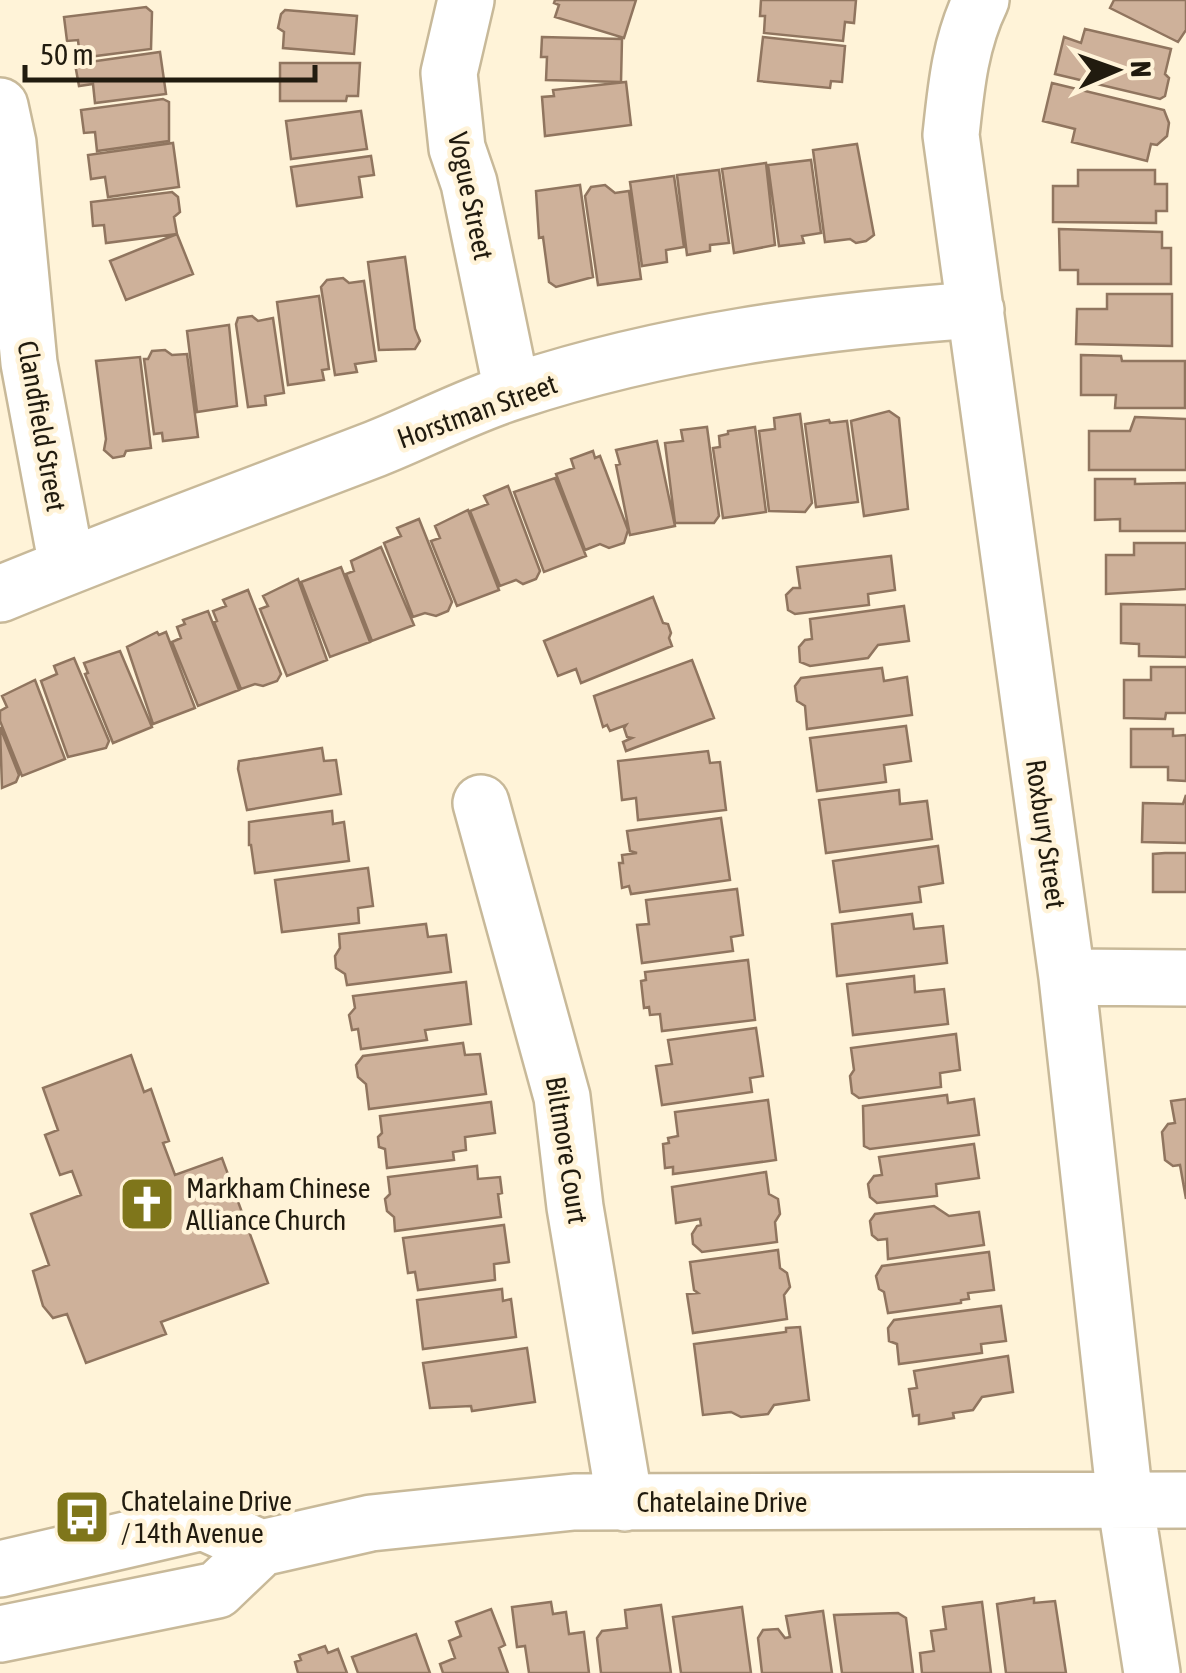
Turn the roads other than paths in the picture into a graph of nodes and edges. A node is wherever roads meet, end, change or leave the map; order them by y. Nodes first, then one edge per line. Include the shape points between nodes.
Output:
1 (466, 0) edge
2 (980, 0) edge
3 (0, 106) edge
4 (976, 310) junction
5 (512, 391) junction
6 (67, 566) junction
7 (0, 594) edge
8 (481, 803) dead end
9 (1067, 977) junction
10 (1186, 978) edge
11 (1125, 1500) junction
12 (1186, 1500) edge
13 (626, 1503) junction
14 (261, 1548) junction
15 (0, 1569) edge
16 (0, 1634) edge
17 (1152, 1673) edge

1 - 5 street, Vogue Street via 450,72 456,148
2 - 4 street, Roxbury Street via 966,30 951,136
3 - 6 street, Clandfield Street via 29,363
4 - 5 street, Horstman Street via 738,336
4 - 9 street, Roxbury Street
5 - 6 street, Horstman Street
6 - 7 street, Horstman Street
8 - 13 street, Biltmore Court via 562,1096
9 - 10 street
9 - 11 street, Roxbury Street
11 - 12 street, Chatelaine Drive
11 - 13 street, Chatelaine Drive
11 - 17 street, Roxbury Street
13 - 14 street, Chatelaine Drive via 574,1502 371,1523
14 - 15 street via 202,1522
14 - 16 street via 216,1590

